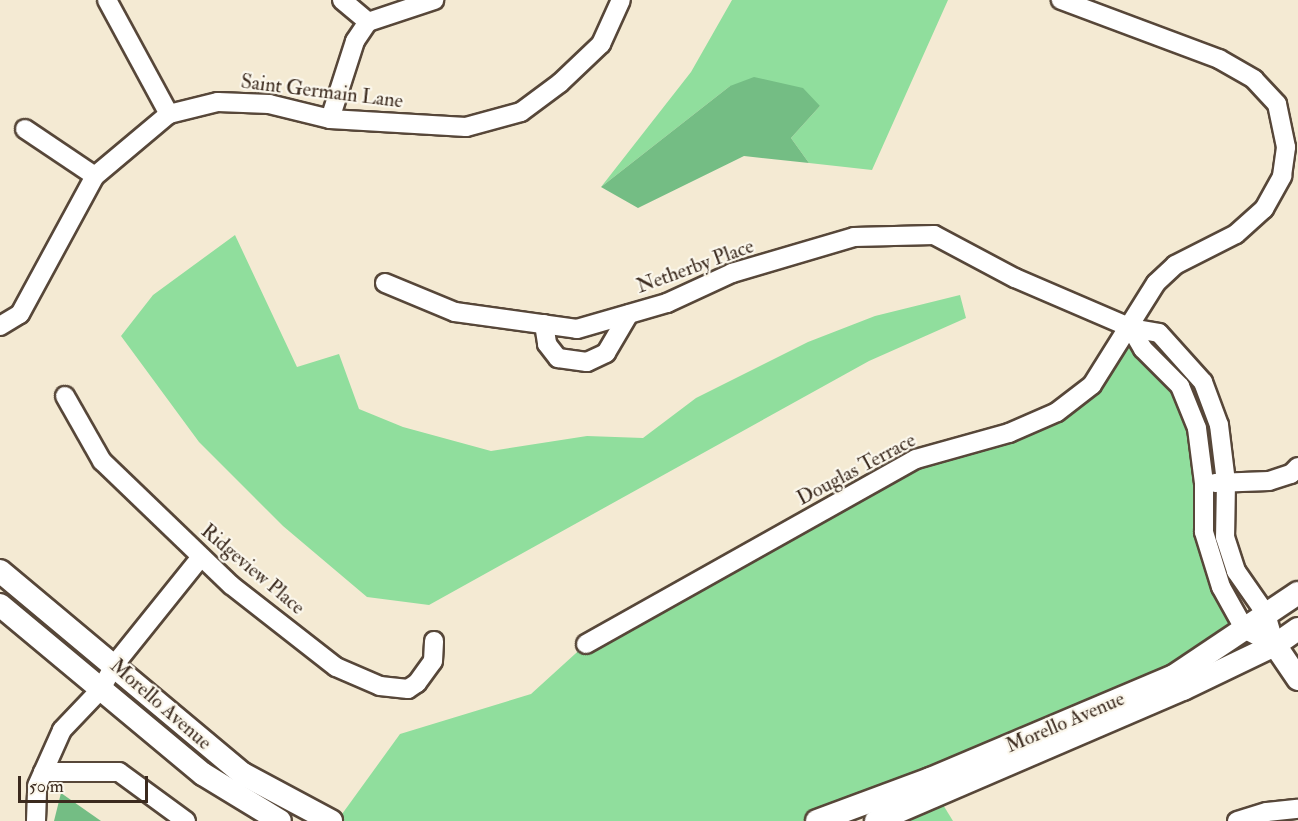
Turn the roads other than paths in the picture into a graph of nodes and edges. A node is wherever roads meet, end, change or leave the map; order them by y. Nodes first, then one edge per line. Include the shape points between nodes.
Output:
1 (107, 0) edge
2 (342, 0) edge
3 (434, 0) edge
4 (621, 0) edge
5 (1060, 0) edge
6 (368, 22) junction
7 (169, 114) junction
8 (330, 119) junction
9 (25, 129) dead end
10 (95, 176) junction
11 (385, 284) dead end
12 (629, 314) junction
13 (544, 324) junction
14 (0, 326) edge
15 (1131, 328) junction
16 (64, 396) dead end
17 (1298, 467) edge
18 (1227, 482) junction
19 (1204, 483) junction
20 (201, 557) junction
21 (0, 571) edge
22 (1298, 593) edge
23 (0, 605) edge
24 (1266, 614) junction
25 (1298, 629) edge
26 (1245, 630) junction
27 (434, 641) dead end
28 (586, 644) dead end
29 (1275, 645) junction
30 (115, 664) junction
31 (1298, 678) edge
32 (101, 689) junction
33 (43, 772) junction
34 (1298, 809) edge
35 (36, 821) edge
36 (186, 821) edge
37 (280, 821) edge
38 (331, 821) edge
39 (816, 821) edge
40 (876, 821) edge
41 (1237, 821) edge

1 - 7 street
2 - 6 street
3 - 6 street
4 - 8 street, Saint Germain Lane via 601,44 560,83 521,112 466,127
5 - 15 street, Douglas Terrace via 1219,59 1254,79 1277,104 1286,147 1282,176 1264,209 1236,234 1175,265 1156,283
6 - 8 street via 355,41
7 - 8 street, Saint Germain Lane via 218,102 268,104
7 - 10 street, Saint Germain Lane
9 - 10 street
10 - 14 street, Saint Germain Lane via 20,314
11 - 13 street, Netherby Place via 455,312
12 - 13 street, Netherby Place via 577,328
12 - 13 street via 606,353 587,362 558,358 548,344
12 - 15 street, Netherby Place via 667,303 732,273 854,237 934,235 1015,278
15 - 18 street, Netherby Place via 1159,333 1203,382 1219,424
15 - 19 street via 1143,349 1180,386 1197,428
15 - 28 street, Douglas Terrace via 1092,385 1057,412 1009,434 916,459
16 - 20 street, Ridgeview Place via 102,461
17 - 18 street via 1291,474 1269,481
18 - 19 street
18 - 24 street, Netherby Place via 1225,537 1236,571
19 - 26 street via 1204,532 1221,587
20 - 27 street, Ridgeview Place via 336,667 380,686 408,689 417,684 433,661
20 - 30 street
21 - 30 street, Morello Avenue
22 - 24 street, Morello Avenue
23 - 32 street, Morello Avenue
24 - 26 street, Morello Avenue
24 - 29 street, Netherby Place
25 - 29 street, Morello Avenue
26 - 29 street
26 - 39 street, Morello Avenue via 1174,676 930,779
29 - 31 street
29 - 40 street, Morello Avenue
30 - 32 street
30 - 38 street, Morello Avenue via 243,774
32 - 33 street via 62,730
32 - 37 street, Morello Avenue via 203,774
33 - 35 street via 37,786
33 - 36 street via 119,772
34 - 41 street via 1267,812

